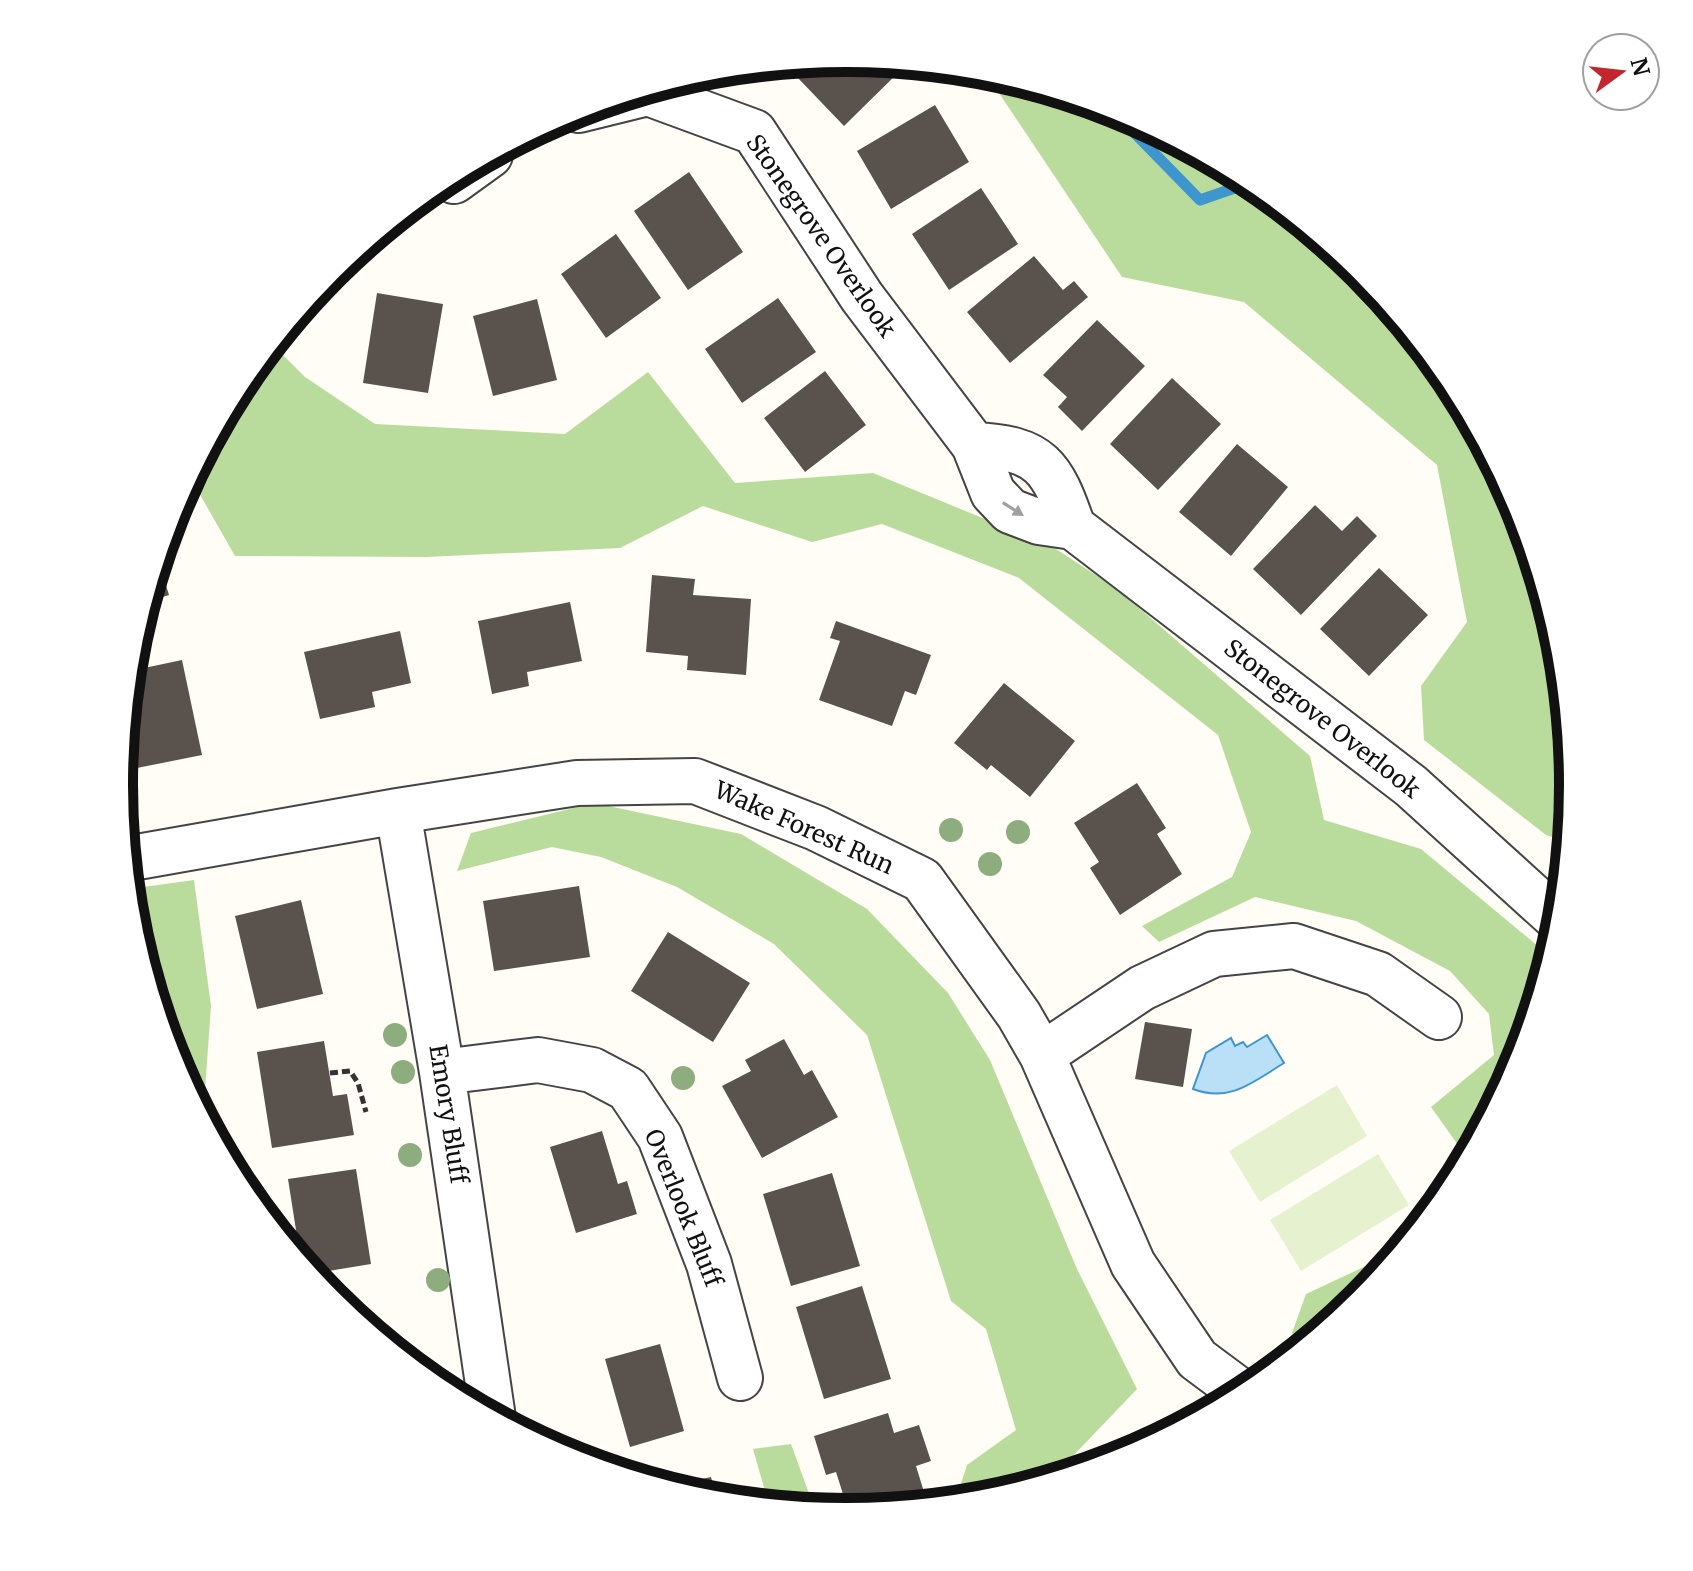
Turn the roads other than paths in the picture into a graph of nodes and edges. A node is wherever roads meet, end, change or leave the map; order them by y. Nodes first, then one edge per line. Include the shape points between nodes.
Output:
1 (659, 97) edge
2 (398, 811) junction
3 (137, 857) edge
4 (1548, 911) edge
5 (1439, 1017) dead end
6 (1042, 1055) junction
7 (442, 1072) junction
8 (740, 1378) dead end
9 (1232, 1385) edge
10 (491, 1403) edge

1 - 4 street, Stonegrove Overlook via 754,132 862,297 974,445 993,493 1010,511 1073,527 1411,786
2 - 3 street, Wake Forest Run
2 - 6 street, Wake Forest Run via 577,783 695,781 816,828 922,880
2 - 7 street, Emory Bluff
5 - 6 street via 1378,974 1294,946 1214,954 1142,988
6 - 9 street, Wake Forest Run via 1133,1264 1197,1359
7 - 8 street, Overlook Bluff via 538,1060 592,1070 628,1089 660,1137 709,1264
7 - 10 street, Emory Bluff

